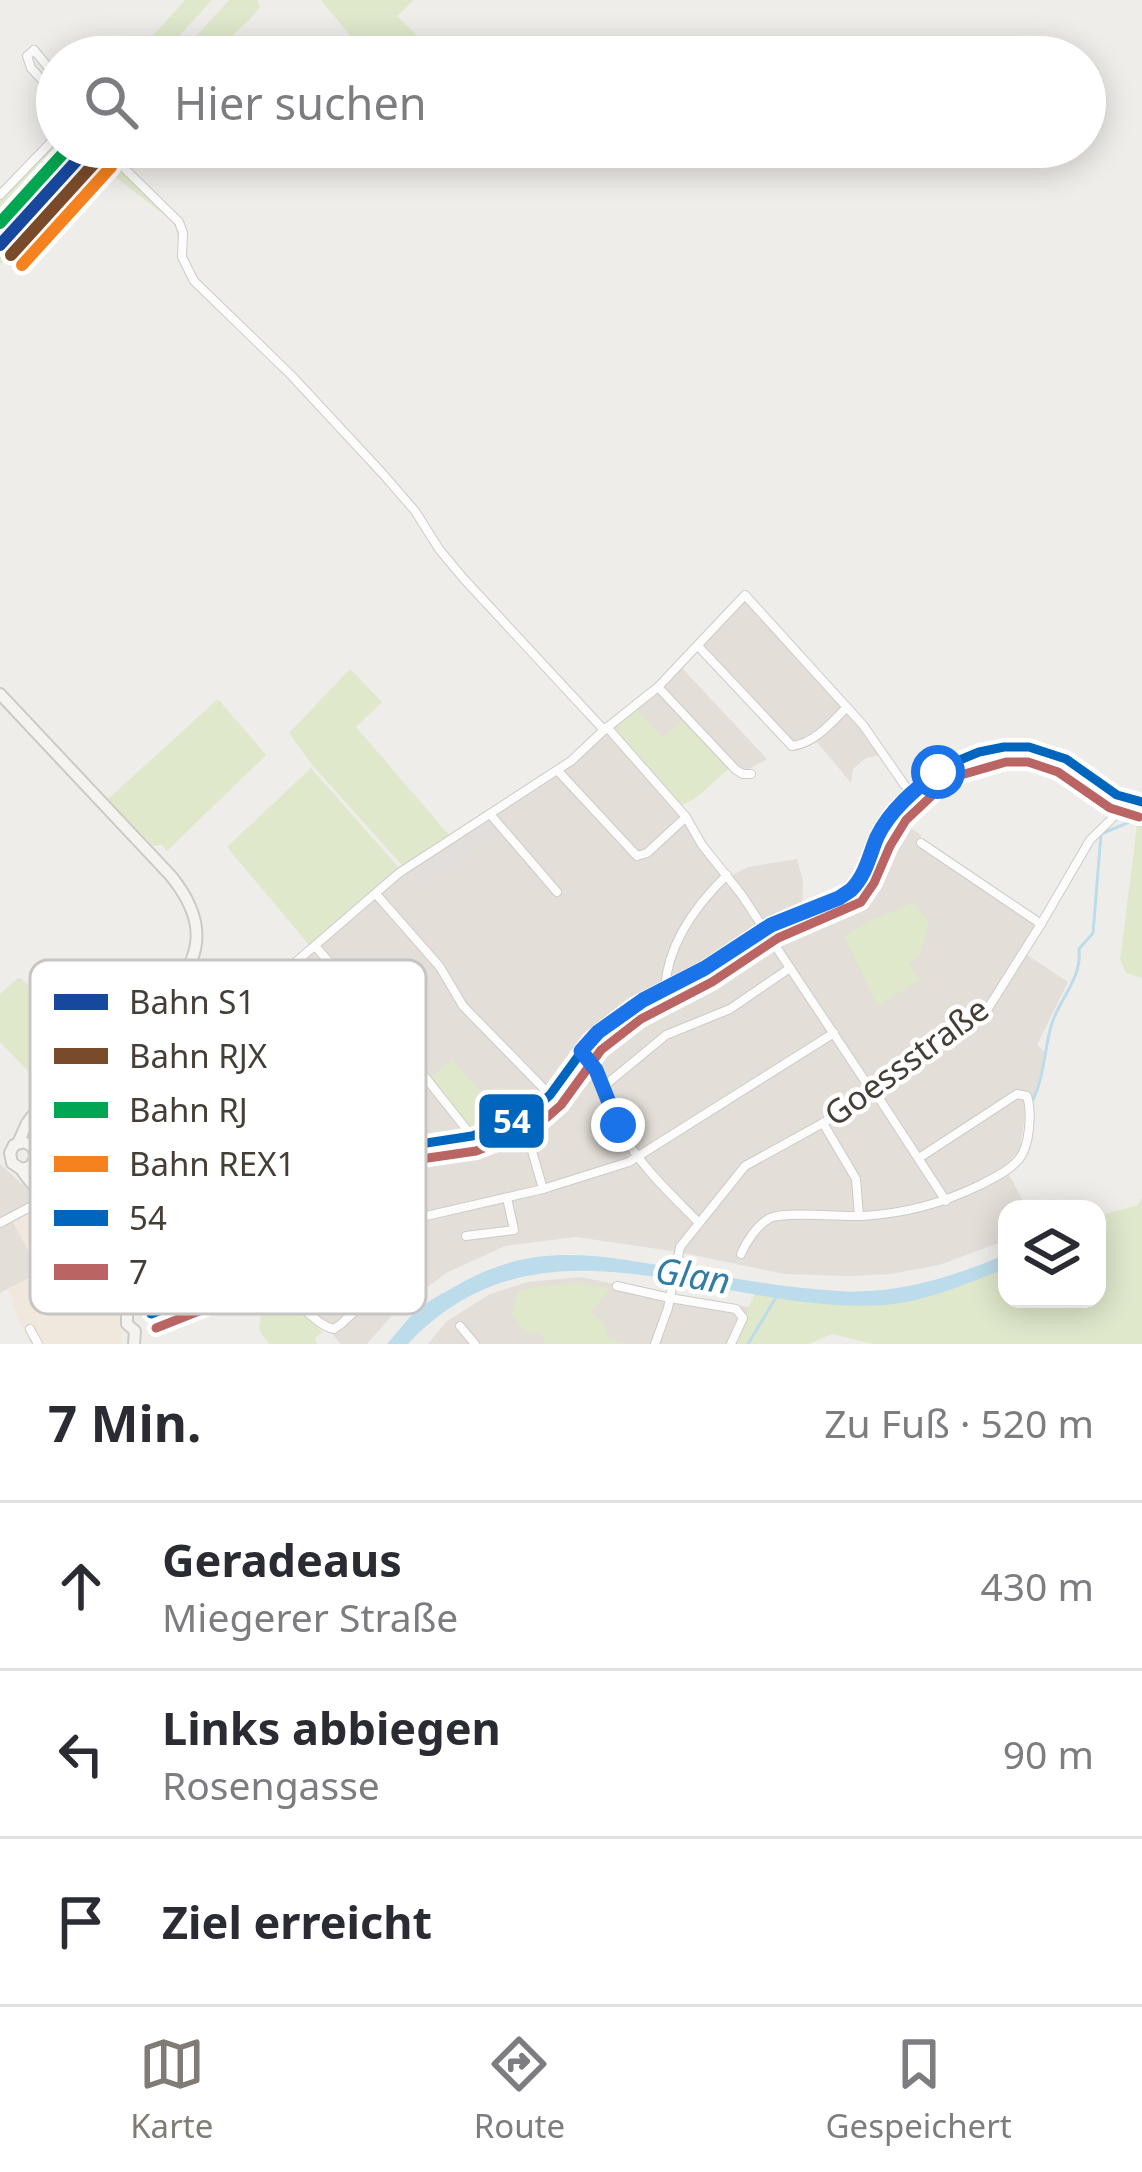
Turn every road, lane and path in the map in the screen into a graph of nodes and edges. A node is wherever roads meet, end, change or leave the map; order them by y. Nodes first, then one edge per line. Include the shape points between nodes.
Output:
1 (36, 52) edge
2 (36, 74) edge
3 (36, 158) edge
4 (126, 168) edge
5 (0, 195) edge
6 (698, 646) junction
7 (658, 687) junction
8 (0, 694) edge
9 (848, 707) junction
10 (605, 729) junction
11 (558, 770) junction
12 (751, 774) dead end
13 (911, 794) junction
14 (1136, 801) edge
15 (490, 814) junction
16 (686, 818) junction
17 (921, 843) dead end
18 (727, 875) junction
19 (557, 892) dead end
20 (376, 894) junction
21 (1041, 924) junction
22 (763, 929) junction
23 (315, 946) junction
24 (192, 960) edge
25 (299, 960) edge
26 (327, 960) edge
27 (790, 968) junction
28 (665, 988) junction
29 (834, 1033) junction
30 (581, 1051) junction
31 (426, 1078) edge
32 (603, 1087) junction
33 (872, 1089) junction
34 (550, 1095) junction
35 (520, 1119) junction
36 (823, 1123) junction
37 (472, 1136) junction
38 (426, 1144) edge
39 (14, 1147) edge
40 (638, 1157) junction
41 (919, 1158) junction
42 (29, 1164) joint
43 (30, 1174) edge
44 (543, 1189) junction
45 (507, 1198) junction
46 (946, 1201) junction
47 (30, 1207) edge
48 (426, 1216) edge
49 (859, 1216) junction
50 (0, 1223) edge
51 (699, 1223) junction
52 (466, 1236) dead end
53 (741, 1255) dead end
54 (617, 1286) dead end
55 (670, 1298) junction
56 (152, 1314) edge
57 (310, 1314) edge
58 (352, 1314) edge
59 (460, 1326) dead end
60 (30, 1329) dead end
61 (134, 1337) edge
62 (38, 1344) edge
63 (475, 1344) edge
64 (655, 1344) edge
65 (730, 1344) edge

1 - 2 street via 27,56
3 - 5 street
4 - 10 street via 179,222 194,281 383,473 463,578
6 - 7 street
6 - 9 street via 793,746
6 - 9 street via 745,596
7 - 10 street
7 - 12 street via 736,770
8 - 24 main road via 172,876 197,929
9 - 13 street
10 - 11 street
10 - 16 street
11 - 15 street
11 - 16 street via 637,856
13 - 14 main road via 951,764 1011,746 1060,756 1105,790
13 - 22 main road via 883,827 851,890
14 - 21 street, Goessstraße via 1090,839
15 - 19 street
15 - 20 street
16 - 18 street
17 - 21 street
18 - 22 street
18 - 28 street via 677,940
20 - 23 street
20 - 34 street via 463,1006
21 - 33 street, Goessstraße via 987,1010
22 - 27 street
22 - 28 main road
23 - 25 street
23 - 26 street
27 - 29 street
27 - 32 street via 730,1009 665,1035
28 - 30 main road
29 - 33 street
29 - 40 street
30 - 32 street
30 - 34 main road
31 - 37 street
32 - 40 street
33 - 36 street, Goessstraße
33 - 41 street
34 - 35 main road
35 - 37 main road
35 - 44 street
36 - 49 street via 854,1173
36 - 51 street, Goessstraße via 748,1163
37 - 38 main road
39 - 42 main road via 12,1163
40 - 44 street
40 - 51 street
41 - 46 street
41 - 46 street via 1017,1094 1028,1096 1021,1156
42 - 43 main road
44 - 45 street
45 - 48 street
45 - 52 street via 514,1230
46 - 49 street
47 - 50 street
49 - 53 street via 775,1216
51 - 55 street, Goessstraße via 677,1255
54 - 55 street
55 - 64 street, Goessstraße
55 - 65 street via 736,1309 743,1318
56 - 61 main road
57 - 58 street via 334,1329
59 - 63 street
60 - 62 street

